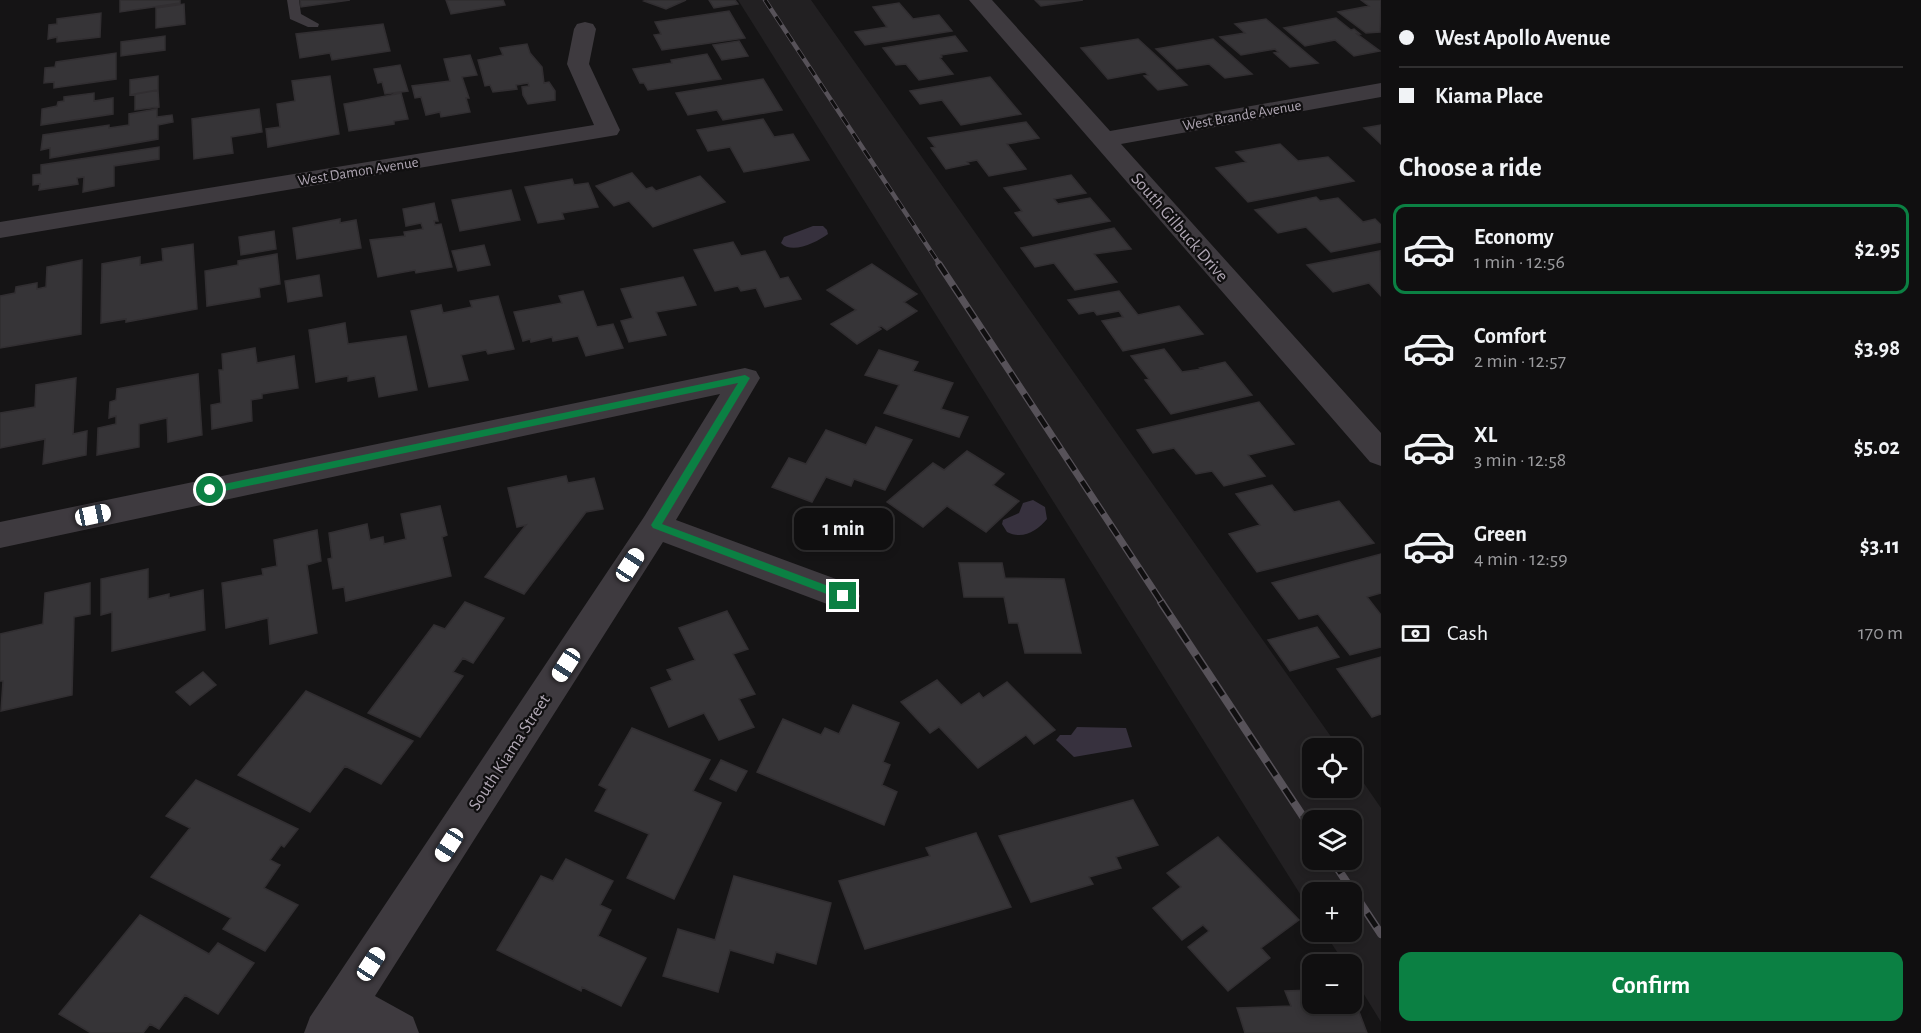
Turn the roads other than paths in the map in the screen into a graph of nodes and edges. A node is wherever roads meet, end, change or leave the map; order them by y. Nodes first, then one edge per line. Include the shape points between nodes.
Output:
1 (293, 0) edge
2 (980, 0) edge
3 (313, 24) dead end
4 (585, 28) dead end
5 (1381, 90) edge
6 (1103, 140) junction
7 (0, 230) edge
8 (1381, 454) edge
9 (656, 525) junction
10 (0, 534) edge
11 (843, 596) dead end
12 (335, 1019) edge
13 (397, 1033) edge

1 - 3 lane via 295,16
2 - 6 street, South Gilbuck Drive
4 - 7 street, West Damon Avenue via 578,64 608,130
5 - 6 street, West Brande Avenue
6 - 8 street, South Gilbuck Drive
9 - 10 street, South Kiama Street via 745,378
9 - 11 street
9 - 12 street, South Kiama Street
12 - 13 street

